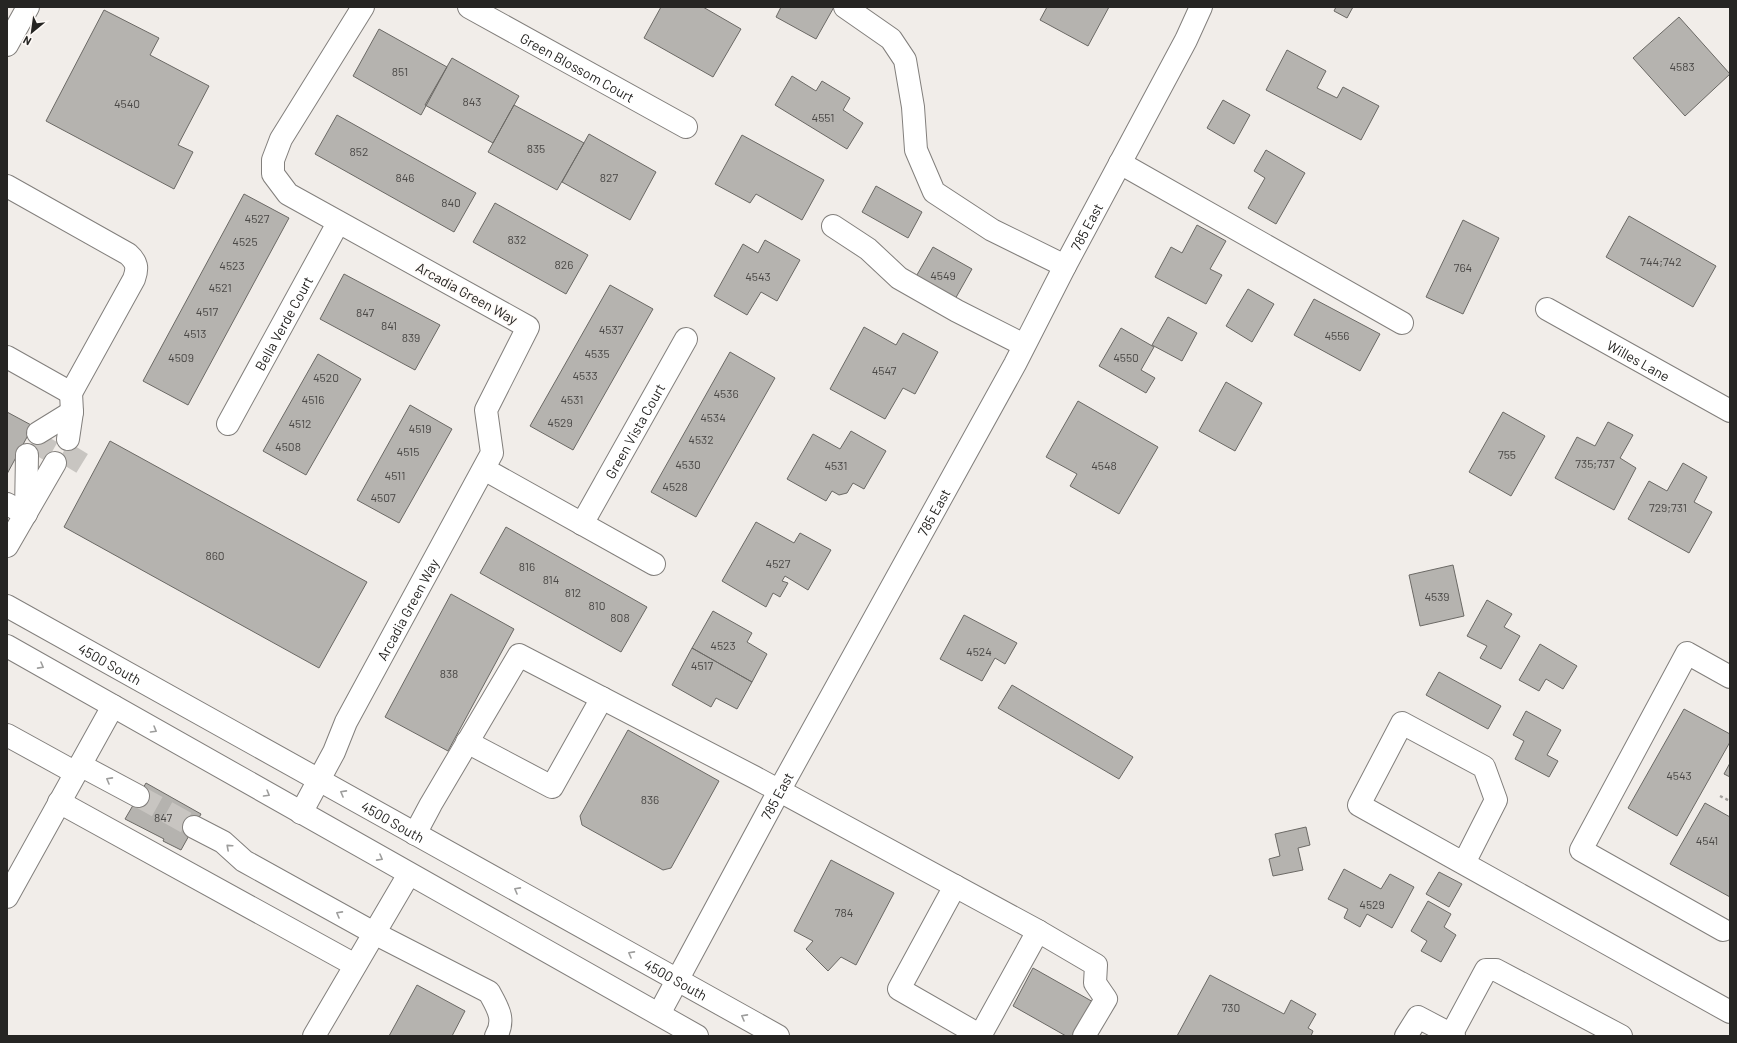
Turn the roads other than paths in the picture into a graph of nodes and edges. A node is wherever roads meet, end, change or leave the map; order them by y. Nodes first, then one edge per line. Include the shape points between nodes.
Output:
1 (28, 7) edge
2 (363, 7) edge
3 (469, 7) edge
4 (845, 7) edge
5 (1202, 7) edge
6 (7, 45) edge
7 (686, 126) dead end
8 (1120, 163) junction
9 (7, 186) edge
10 (338, 222) junction
11 (833, 226) dead end
12 (1065, 266) junction
13 (1547, 309) dead end
14 (1402, 323) dead end
15 (686, 339) dead end
16 (1024, 346) junction
17 (7, 357) edge
18 (72, 402) junction
19 (1730, 411) edge
20 (228, 424) dead end
21 (484, 469) junction
22 (16, 509) edge
23 (582, 524) junction
24 (7, 546) edge
25 (654, 564) dead end
26 (7, 606) edge
27 (7, 646) edge
28 (1730, 677) edge
29 (602, 698) junction
30 (113, 706) junction
31 (7, 735) edge
32 (467, 742) junction
33 (78, 769) junction
34 (319, 780) junction
35 (779, 791) junction
36 (138, 796) tunnel mouth
37 (59, 802) junction
38 (301, 813) junction
39 (194, 827) tunnel mouth
40 (416, 834) junction
41 (1464, 862) junction
42 (409, 874) junction
43 (955, 886) junction
44 (7, 897) edge
45 (1723, 930) dead end
46 (1038, 931) junction
47 (374, 933) junction
48 (355, 964) junction
49 (677, 979) junction
50 (1730, 1012) edge
51 (659, 1014) junction
52 (1453, 1035) edge
53 (314, 1036) edge
54 (496, 1036) edge
55 (697, 1036) edge
56 (778, 1036) edge
57 (980, 1036) edge
58 (1084, 1036) edge
59 (1406, 1036) edge
60 (1621, 1036) edge

1 - 6 street
2 - 10 street, Arcadia Green Way via 281,139 273,160 273,174 288,194
3 - 7 street, Green Blossom Court
4 - 12 street via 890,39 905,60 913,108 916,150 934,192 992,230
5 - 8 street, 785 East
8 - 12 street, 785 East
8 - 14 street
9 - 18 street via 128,254 135,261 137,270 134,279
10 - 20 street, Bella Verde Court
10 - 21 street, Arcadia Green Way via 528,327 486,410 492,453
11 - 16 street via 868,249 899,278
12 - 16 street, 785 East
13 - 19 street, Willes Lane
15 - 23 street, Green Vista Court
16 - 35 street, 785 East
17 - 18 street
18 - 18 street via 60,437
21 - 23 street
21 - 34 street, Arcadia Green Way via 346,722
22 - 22 street via 46,460
22 - 24 street
23 - 25 street
26 - 34 street, 4500 South
27 -> 30 street
28 - 45 street via 1687,653 1582,850
29 - 32 street via 519,655
29 - 32 street via 552,787
29 - 35 street
30 - 33 street
30 -> 38 street
31 - 33 street
32 - 40 street
36 -> 33 street
33 - 37 street
34 - 38 street, Arcadia Green Way
40 -> 34 street, 4500 South
35 - 43 street
35 - 49 street, 785 East
37 - 44 street
37 - 48 street
38 -> 42 street
47 -> 39 street via 244,861 223,842
49 -> 40 street, 4500 South
41 - 41 street via 1359,805 1402,723 1484,767 1496,800
41 - 50 street
42 - 47 street
42 - 51 street
43 - 46 street
43 - 57 street via 899,989
46 - 57 street
46 - 58 street via 1096,965 1095,983 1106,999
47 - 48 street
47 - 54 street via 489,992 500,1010 500,1029
48 - 53 street
49 - 51 street, 785 East
56 -> 49 street, 4500 South
51 - 55 street
52 - 59 street via 1418,1017
52 - 60 street via 1486,970 1496,970

